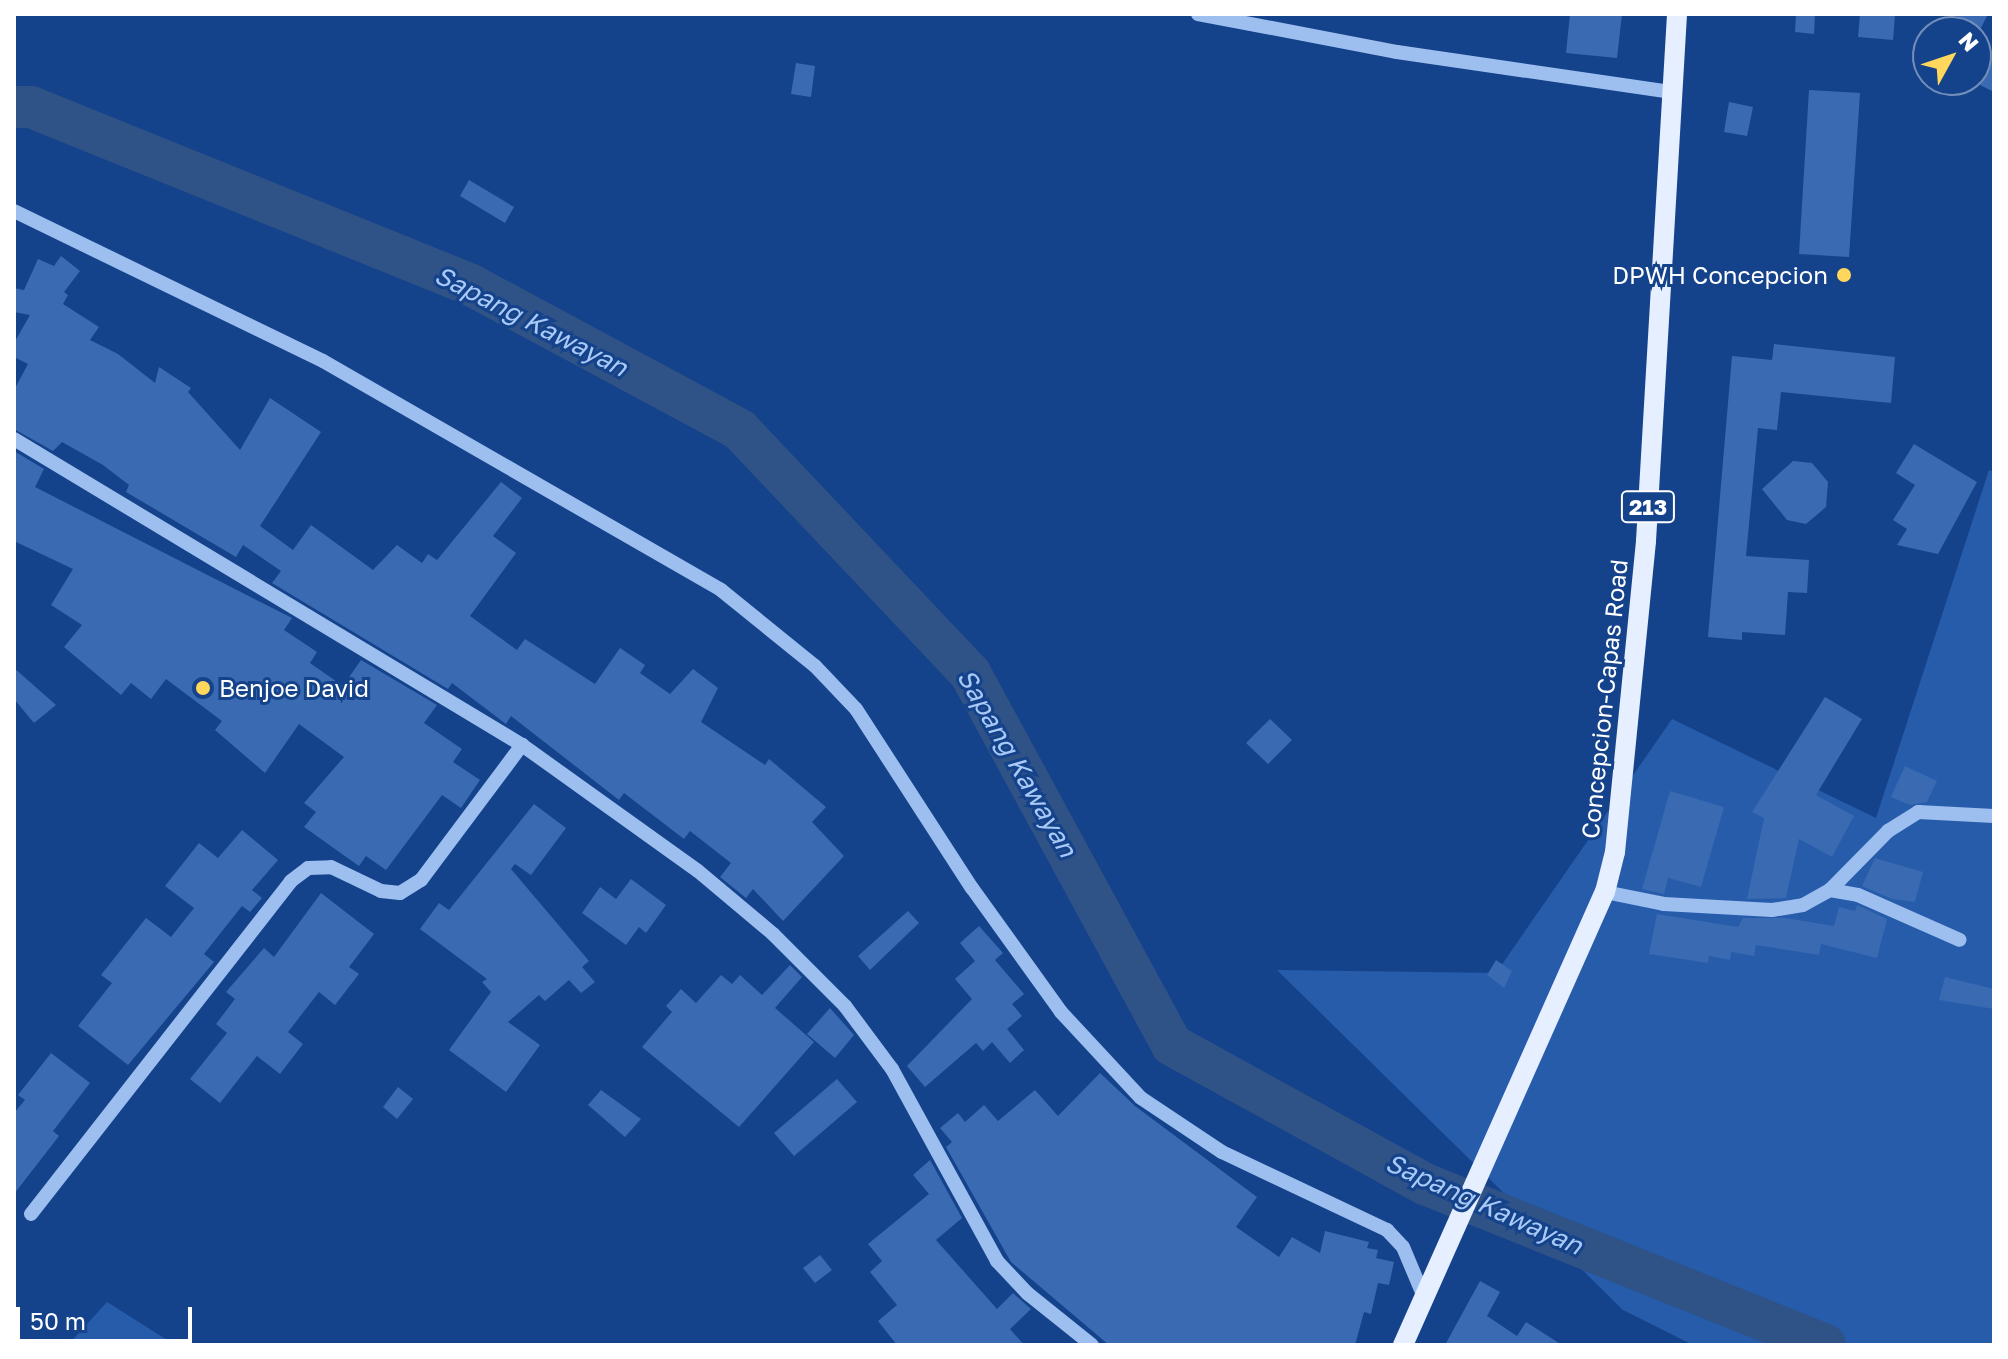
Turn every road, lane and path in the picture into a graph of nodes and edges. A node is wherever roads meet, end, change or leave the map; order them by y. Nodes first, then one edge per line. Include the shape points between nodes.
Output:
1 (1198, 14) edge
2 (1677, 14) edge
3 (1672, 92) junction
4 (14, 211) edge
5 (14, 439) edge
6 (522, 745) junction
7 (1994, 816) edge
8 (1830, 890) junction
9 (1605, 892) junction
10 (1960, 940) dead end
11 (31, 1214) dead end
12 (1424, 1297) junction
13 (1092, 1345) edge
14 (1403, 1345) edge

1 - 3 street via 1397,52
2 - 3 main road, Concepcion-Capas Road / 213
3 - 9 main road, Concepcion-Capas Road / 213 via 1646,541 1615,852
4 - 12 street via 323,361 721,590 815,666 856,709 972,888 1061,1012 1141,1098 1222,1152 1387,1230 1403,1247
5 - 6 street
6 - 11 street via 421,880 400,893 381,891 331,867 308,868 291,881
6 - 13 street via 652,835 822,981 892,1069 997,1261 1027,1293
7 - 8 street via 1918,812 1888,831
8 - 9 street via 1803,905 1772,910 1664,904
8 - 10 street via 1858,895
9 - 12 main road, Concepcion-Capas Road / 213
12 - 14 main road, Concepcion-Capas Road / 213

